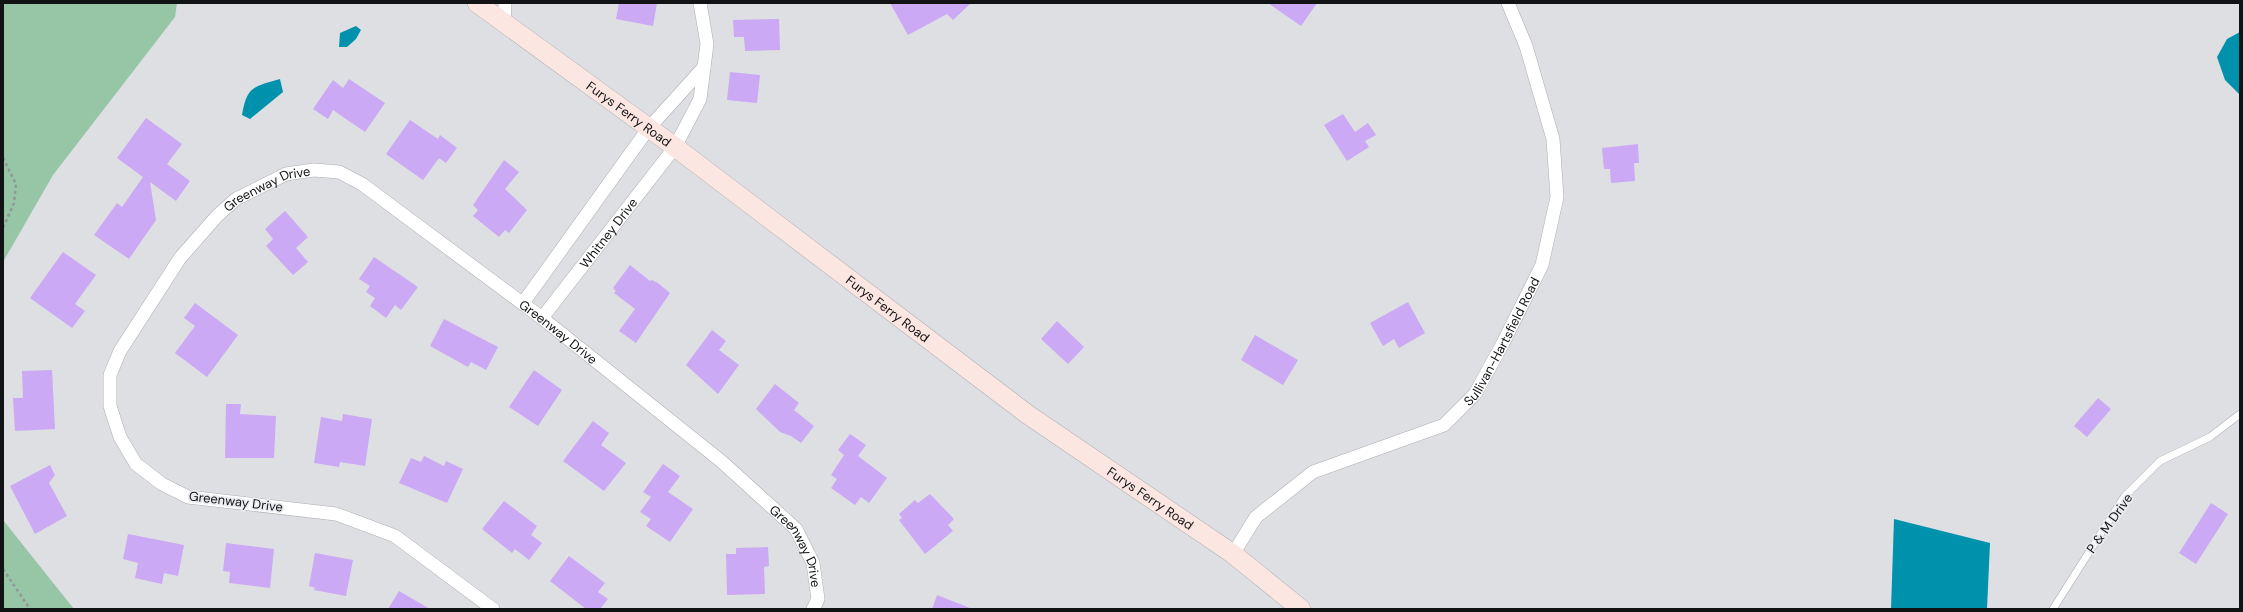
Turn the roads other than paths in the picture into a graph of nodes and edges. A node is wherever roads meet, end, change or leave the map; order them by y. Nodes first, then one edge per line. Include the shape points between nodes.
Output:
1 (477, 3) edge
2 (505, 3) edge
3 (700, 3) edge
4 (1508, 3) edge
5 (504, 23) junction
6 (704, 67) junction
7 (648, 129) junction
8 (675, 146) junction
9 (523, 303) junction
10 (542, 318) junction
11 (2240, 414) edge
12 (1233, 554) junction
13 (493, 609) edge
14 (813, 609) edge
15 (1301, 609) edge
16 (2053, 609) edge

1 - 5 main road, Furys Ferry Road
2 - 5 street
3 - 6 street, Whitney Drive via 707,44
4 - 12 street, Sullivan-Hartsfield Road via 1526,46 1553,139 1557,197 1542,265 1475,394 1444,425 1313,472 1256,517
5 - 7 main road, Furys Ferry Road
6 - 7 street, Whitney Drive
6 - 8 street, Whitney Drive via 700,99
7 - 8 main road, Furys Ferry Road
7 - 9 street, Whitney Drive
8 - 10 street, Whitney Drive
8 - 12 main road, Furys Ferry Road via 1027,414
9 - 10 street, Greenway Drive
9 - 13 street, Greenway Drive via 362,184 339,172 314,170 286,174 236,199 185,253 120,351 110,375 110,406 120,437 136,464 162,484 188,497 336,514 380,530 395,536
10 - 14 street, Greenway Drive via 721,461 796,529 813,563 818,599
11 - 16 lane, P & M Drive via 2210,437 2160,461 2124,497
12 - 15 main road, Furys Ferry Road

